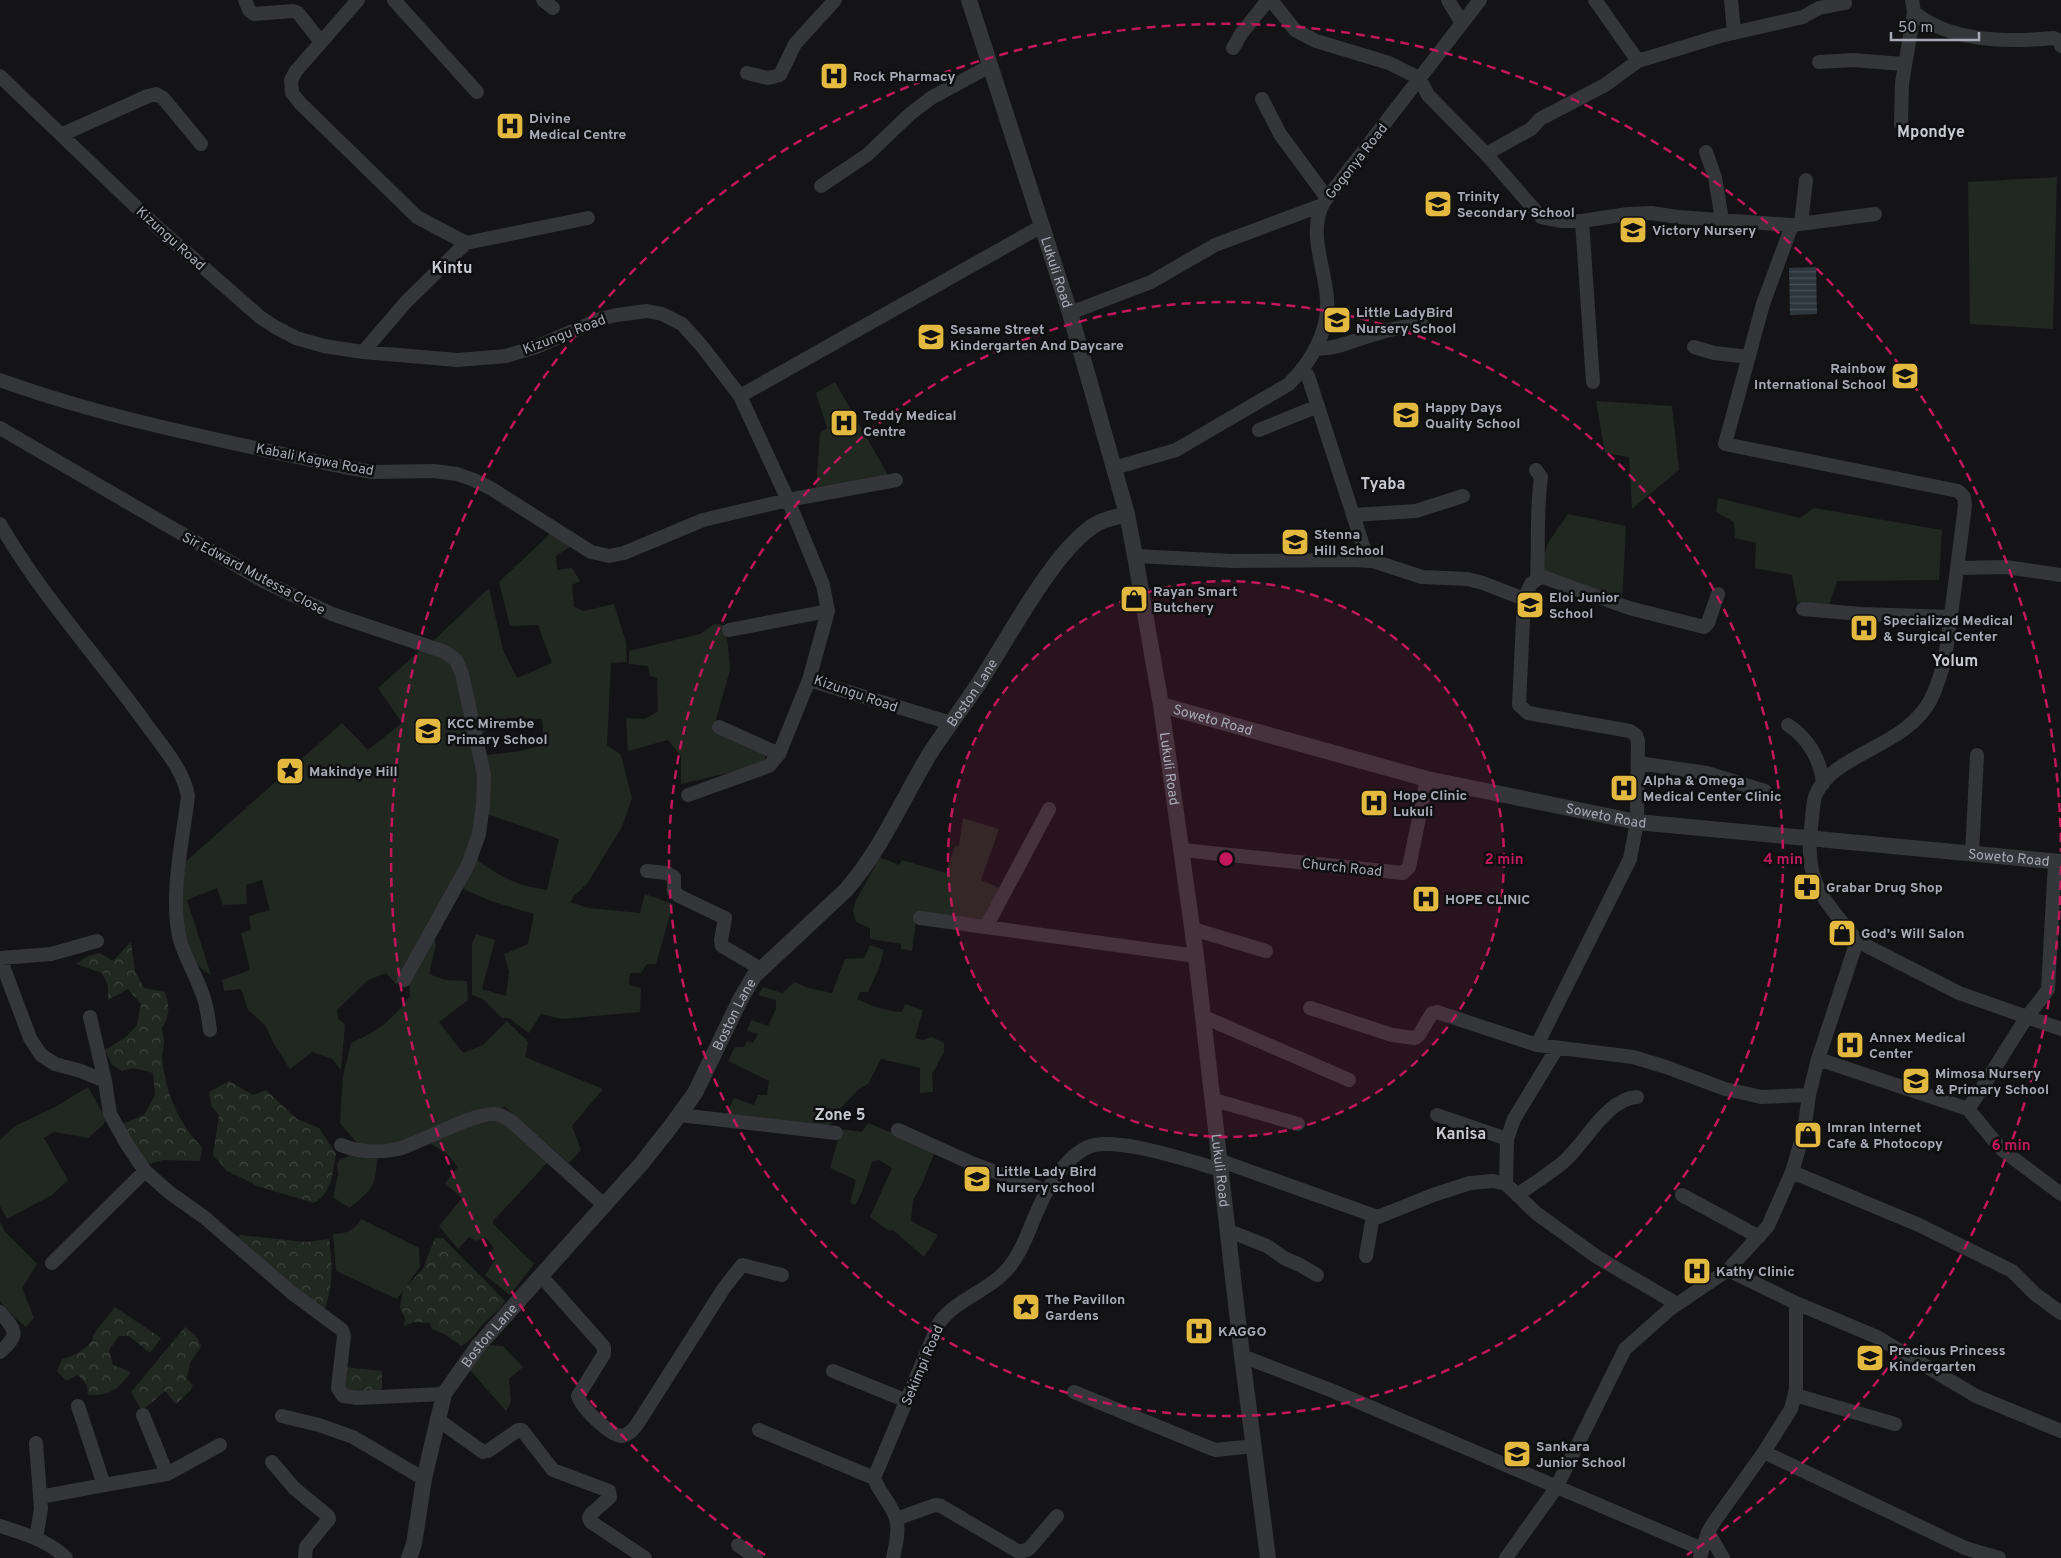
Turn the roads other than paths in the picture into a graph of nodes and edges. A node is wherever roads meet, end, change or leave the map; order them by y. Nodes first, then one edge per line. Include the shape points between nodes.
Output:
1 (245, 0) edge
2 (358, 0) edge
3 (394, 0) edge
4 (835, 0) edge
5 (969, 0) edge
6 (1270, 0) edge
7 (1448, 0) edge
8 (1480, 0) edge
9 (1595, 0) edge
10 (1730, 0) edge
11 (1845, 3) dead end
12 (1913, 6) edge
13 (1462, 24) junction
14 (1734, 33) junction
15 (322, 42) junction
16 (2061, 46) edge
17 (1233, 48) dead end
18 (1638, 61) junction
19 (1819, 62) dead end
20 (1904, 64) junction
21 (990, 66) junction
22 (747, 73) dead end
23 (0, 76) edge
24 (1419, 78) junction
25 (477, 92) dead end
26 (1262, 99) dead end
27 (1901, 124) dead end
28 (63, 134) junction
29 (201, 144) dead end
30 (1706, 152) dead end
31 (1486, 154) junction
32 (1806, 180) dead end
33 (821, 186) dead end
34 (1324, 202) junction
35 (1875, 214) dead end
36 (588, 218) dead end
37 (1722, 220) junction
38 (1582, 221) junction
39 (1797, 224) junction
40 (1042, 226) junction
41 (466, 243) junction
42 (1070, 313) junction
43 (1422, 324) dead end
44 (1694, 347) dead end
45 (1315, 349) junction
46 (363, 352) junction
47 (1749, 357) junction
48 (1303, 370) junction
49 (0, 380) edge
50 (1593, 382) dead end
51 (740, 396) junction
52 (1318, 406) junction
53 (0, 428) edge
54 (1259, 430) dead end
55 (1114, 468) junction
56 (1536, 470) dead end
57 (896, 480) dead end
58 (1463, 496) dead end
59 (788, 500) junction
60 (1127, 514) junction
61 (1353, 515) junction
62 (0, 524) edge
63 (1136, 556) junction
64 (1368, 561) junction
65 (1957, 568) junction
66 (2061, 575) edge
67 (1537, 578) junction
68 (1718, 594) dead end
69 (1524, 599) junction
70 (1802, 609) dead end
71 (828, 611) junction
72 (1951, 617) junction
73 (730, 630) dead end
74 (809, 680) junction
75 (1161, 705) junction
76 (951, 723) junction
77 (1788, 725) dead end
78 (719, 727) dead end
79 (779, 754) junction
80 (1977, 755) dead end
81 (1638, 762) junction
82 (1427, 778) junction
83 (1823, 784) junction
84 (1765, 791) dead end
85 (688, 795) dead end
86 (1050, 809) dead end
87 (1637, 822) junction
88 (1810, 839) junction
89 (1182, 850) junction
90 (1972, 854) junction
91 (2058, 862) edge
92 (647, 871) dead end
93 (920, 918) dead end
94 (986, 927) junction
95 (1193, 929) junction
96 (97, 941) dead end
97 (1857, 941) junction
98 (1266, 951) dead end
99 (1196, 956) junction
100 (761, 969) junction
101 (404, 980) dead end
102 (1310, 1008) dead end
103 (90, 1017) dead end
104 (1204, 1017) junction
105 (2028, 1017) junction
106 (2061, 1029) edge
107 (210, 1030) dead end
108 (1538, 1045) junction
109 (1558, 1048) junction
110 (1818, 1059) junction
111 (1349, 1080) dead end
112 (104, 1081) junction
113 (1810, 1095) junction
114 (1637, 1097) dead end
115 (1214, 1100) junction
116 (1968, 1109) junction
117 (680, 1115) junction
118 (1437, 1115) dead end
119 (1298, 1124) dead end
120 (898, 1130) dead end
121 (836, 1133) dead end
122 (1507, 1139) junction
123 (341, 1145) dead end
124 (1221, 1165) junction
125 (144, 1171) junction
126 (1792, 1172) junction
127 (1506, 1184) junction
128 (1047, 1191) junction
129 (2061, 1194) edge
130 (1517, 1195) junction
131 (1682, 1195) dead end
132 (604, 1205) junction
133 (1373, 1216) junction
134 (1229, 1231) junction
135 (1759, 1237) junction
136 (1366, 1256) dead end
137 (52, 1263) dead end
138 (1728, 1270) junction
139 (782, 1275) dead end
140 (1317, 1275) dead end
141 (541, 1276) junction
142 (1796, 1303) junction
143 (1677, 1304) junction
144 (0, 1312) edge
145 (2061, 1313) edge
146 (0, 1352) edge
147 (1242, 1356) junction
148 (833, 1371) dead end
149 (1074, 1392) dead end
150 (444, 1394) junction
151 (1795, 1395) junction
152 (907, 1401) junction
153 (78, 1406) dead end
154 (144, 1415) dead end
155 (282, 1416) dead end
156 (437, 1419) junction
157 (1895, 1424) dead end
158 (759, 1430) dead end
159 (2061, 1431) edge
160 (36, 1443) dead end
161 (220, 1445) dead end
162 (1254, 1446) junction
163 (1764, 1452) junction
164 (272, 1462) dead end
165 (168, 1474) junction
166 (874, 1478) junction
167 (424, 1479) junction
168 (104, 1485) junction
169 (1556, 1488) junction
170 (40, 1497) junction
171 (1057, 1516) dead end
172 (896, 1519) junction
173 (0, 1526) edge
174 (1708, 1532) junction
175 (36, 1538) junction
176 (1701, 1554) edge
177 (66, 1558) edge
178 (304, 1558) edge
179 (409, 1558) edge
180 (645, 1558) edge
181 (732, 1558) edge
182 (756, 1558) edge
183 (893, 1558) edge
184 (1268, 1558) edge
185 (1506, 1558) edge
186 (1722, 1558) edge
187 (1999, 1558) edge

1 - 15 street via 254,14 298,13
2 - 15 street
3 - 25 street
4 - 22 street via 795,44 780,75 768,78
5 - 21 street, Lukuli Road
6 - 17 street
6 - 24 street via 1295,30 1309,38 1389,63
7 - 13 street
8 - 13 street, Gogonya Road
9 - 18 street
10 - 14 street
11 - 14 street via 1820,8 1803,17
12 - 16 street via 1923,19 1960,34 2014,41 2054,38 2060,41
12 - 20 street
13 - 24 street, Gogonya Road
14 - 18 street
15 - 41 street via 290,80 292,93 417,217
18 - 31 street via 1605,85 1540,119 1531,129
19 - 20 street via 1853,60
20 - 27 street
21 - 33 street via 931,98 867,155
21 - 40 street, Lukuli Road
23 - 28 street, Kizungu Road
24 - 31 street via 1428,95
24 - 34 street, Gogonya Road
26 - 34 street via 1280,134
28 - 29 street via 156,94 163,98
28 - 46 street, Kizungu Road via 155,225 267,322 296,338
30 - 37 street via 1715,177
31 - 38 street via 1541,217
32 - 39 street
34 - 42 street via 1215,245 1151,282
34 - 45 street, Gogonya Road via 1316,220 1327,299
35 - 39 street
36 - 41 street
37 - 38 street via 1651,213
37 - 39 street
38 - 50 street
39 - 47 street via 1763,304
40 - 42 street, Lukuli Road
40 - 51 street
41 - 46 street via 416,291
42 - 55 street, Lukuli Road
43 - 45 street via 1376,334 1331,349
44 - 47 street
45 - 48 street, Gogonya Road
46 - 51 street, Kizungu Road via 457,360 506,356 603,318 647,311 682,324
47 - 65 street via 1725,444 1958,491 1964,497 1965,506
48 - 52 street
48 - 55 street, Gogonya Road via 1289,384 1176,450
49 - 59 street, Kabali Kagwa Road via 140,421 344,467 373,472 457,474 492,489 598,555 624,553 703,520
51 - 59 street, Kizungu Road
52 - 54 street
52 - 61 street
53 - 101 street, Sir Edward Mutessa Close via 292,596 332,614 445,652 456,660 462,674 484,775 479,834 468,864
55 - 60 street, Lukuli Road
56 - 67 street via 1541,477
57 - 59 street, Kabali Kagwa Road
58 - 61 street via 1416,511
59 - 71 street, Kizungu Road via 823,585
60 - 63 street, Lukuli Road
60 - 76 street, Boston Lane via 1098,523 1058,561
61 - 64 street
62 - 107 street via 32,576 128,700 176,766 186,786 188,796 179,869 177,924 185,954 203,996
63 - 64 street via 1233,562
63 - 75 street, Lukuli Road
64 - 69 street via 1422,577 1468,579
65 - 66 street via 2006,567
65 - 72 street
67 - 68 street via 1543,577 1630,608 1704,626
67 - 69 street
69 - 81 street via 1519,705 1528,713 1630,732 1638,741
70 - 72 street
71 - 73 street
71 - 74 street, Kizungu Road
72 - 83 street via 1944,664 1930,700 1918,716 1897,734 1832,773
74 - 76 street, Kizungu Road
74 - 79 street
75 - 82 street, Soweto Road
75 - 89 street, Lukuli Road
76 - 100 street, Boston Lane via 859,876
77 - 83 street via 1801,733 1816,756 1822,769
78 - 79 street
79 - 85 street via 765,769
80 - 90 street
81 - 84 street via 1707,773
81 - 87 street
82 - 87 street, Soweto Road
82 - 89 street, Church Road via 1409,867 1403,873
83 - 88 street via 1816,794
86 - 94 street
87 - 88 street, Soweto Road
87 - 108 street via 1630,859
88 - 90 street, Soweto Road
88 - 97 street via 1811,872 1819,891
89 - 95 street, Lukuli Road
90 - 91 street, Soweto Road
91 - 105 street via 2048,989
92 - 100 street via 674,877 674,891 679,896 725,918 722,946
93 - 94 street
94 - 99 street
95 - 98 street
95 - 99 street, Lukuli Road
96 - 112 street via 51,954 0,958 30,1038 41,1055 65,1068
97 - 105 street via 1959,993
97 - 110 street
99 - 104 street, Lukuli Road
100 - 117 street, Boston Lane via 748,985 708,1069
102 - 108 street via 1415,1038 1436,1012
103 - 112 street
104 - 111 street
104 - 115 street, Lukuli Road
105 - 106 street
105 - 116 street
108 - 109 street
109 - 113 street via 1633,1057 1725,1089 1761,1096
109 - 122 street via 1514,1119
110 - 113 street
110 - 116 street
112 - 125 street via 110,1114
113 - 126 street
114 - 130 street via 1617,1104 1590,1130 1578,1149
115 - 119 street
115 - 124 street, Lukuli Road
116 - 129 street via 2001,1149
117 - 121 street
117 - 132 street, Boston Lane
118 - 122 street
120 - 128 street
122 - 127 street
123 - 132 street via 364,1152 398,1148 480,1117 497,1114 511,1121
124 - 128 street, Sekimpi Road via 1134,1147 1097,1144 1074,1156
124 - 133 street, Sekimpi Road
124 - 134 street, Lukuli Road
125 - 137 street
125 - 150 street via 204,1217 299,1299 342,1330 338,1388 343,1396
126 - 135 street via 1770,1223
126 - 145 street via 1919,1225 1996,1263 2012,1272
127 - 130 street
127 - 133 street via 1470,1183
128 - 152 street, Sekimpi Road via 1009,1268 946,1313 939,1323
130 - 143 street via 1536,1213 1597,1257
131 - 135 street
132 - 141 street, Boston Lane
133 - 136 street
134 - 140 street via 1266,1246
134 - 147 street, Lukuli Road
135 - 138 street
138 - 142 street
138 - 143 street
139 - 141 street via 742,1265 638,1424 621,1436 586,1410 578,1396 604,1354 604,1348
141 - 150 street, Boston Lane via 478,1346
142 - 151 street
142 - 159 street via 1892,1345 1976,1396
143 - 169 street via 1625,1349
144 - 146 street via 15,1335
147 - 162 street, Lukuli Road
147 - 169 street via 1301,1378
148 - 152 street
149 - 162 street via 1216,1450
150 - 156 street, Boston Lane
151 - 157 street
151 - 163 street via 1792,1409
152 - 166 street, Sekimpi Road
153 - 168 street
154 - 165 street
155 - 167 street via 353,1437
156 - 167 street, Boston Lane
156 - 180 street via 483,1452 522,1430 553,1470 609,1491 610,1497 591,1514 591,1522
158 - 166 street
160 - 170 street
161 - 165 street
162 - 184 street, Lukuli Road
163 - 174 street
163 - 187 street via 1973,1551
164 - 178 street via 294,1488 329,1519 306,1547
165 - 168 street
166 - 172 street
167 - 179 street, Boston Lane
168 - 170 street
169 - 176 street
169 - 185 street
170 - 175 street
171 - 172 street via 1028,1549 1019,1552 941,1506 935,1505
172 - 183 street
173 - 175 street
174 - 176 street
174 - 186 street
175 - 177 street
181 - 182 street via 740,1546

